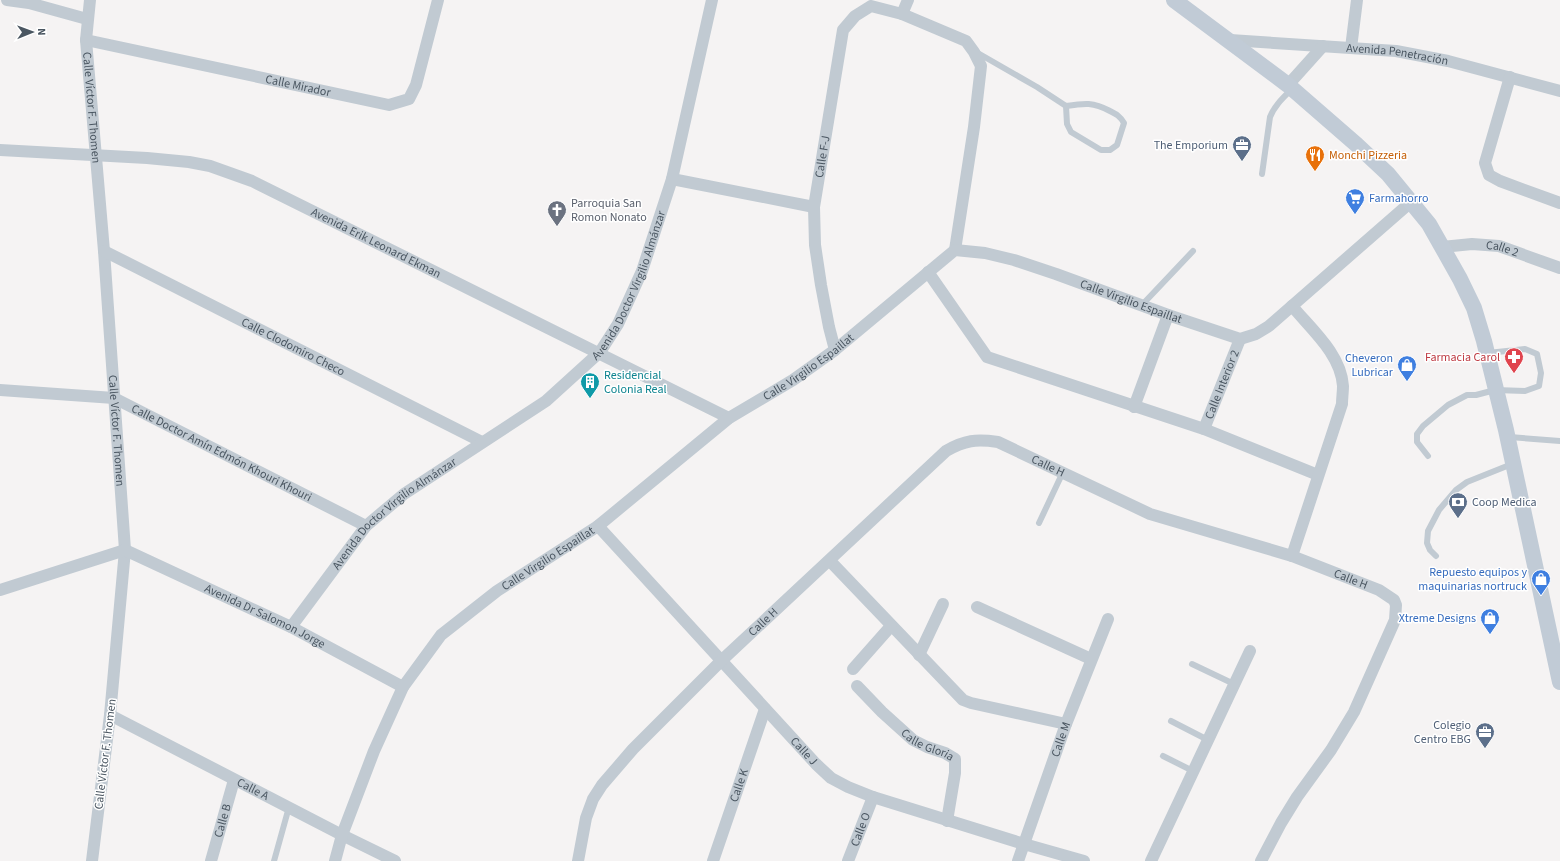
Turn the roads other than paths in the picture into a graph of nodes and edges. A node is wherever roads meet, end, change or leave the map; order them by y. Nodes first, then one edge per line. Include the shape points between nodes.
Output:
1 (6, 0) edge
2 (90, 0) edge
3 (438, 0) edge
4 (712, 0) edge
5 (908, 0) edge
6 (1174, 0) edge
7 (1357, 0) edge
8 (0, 1) edge
9 (902, 14) junction
10 (87, 19) junction
11 (86, 40) junction
12 (1230, 40) junction
13 (1323, 46) junction
14 (1351, 48) junction
15 (974, 52) junction
16 (1510, 77) junction
17 (1290, 87) junction
18 (1560, 91) edge
19 (1066, 106) junction
20 (0, 150) edge
21 (95, 155) junction
22 (1262, 174) dead end
23 (672, 179) junction
24 (1411, 202) junction
25 (1560, 203) edge
26 (814, 207) junction
27 (1442, 247) junction
28 (955, 250) junction
29 (104, 251) junction
30 (1193, 251) dead end
31 (1560, 268) edge
32 (928, 272) junction
33 (1141, 306) junction
34 (1292, 306) junction
35 (1168, 315) junction
36 (1240, 339) junction
37 (835, 350) junction
38 (600, 352) junction
39 (1487, 353) junction
40 (0, 390) edge
41 (1495, 390) junction
42 (114, 398) junction
43 (1134, 407) junction
44 (729, 418) junction
45 (1204, 429) junction
46 (1507, 437) junction
47 (1560, 441) edge
48 (482, 442) junction
49 (1428, 456) dead end
50 (1513, 463) junction
51 (1063, 472) junction
52 (1318, 475) junction
53 (1039, 523) dead end
54 (366, 526) junction
55 (598, 526) junction
56 (125, 550) junction
57 (1292, 556) junction
58 (1436, 556) dead end
59 (830, 561) junction
60 (0, 590) edge
61 (943, 604) dead end
62 (977, 607) dead end
63 (1108, 619) dead end
64 (891, 626) junction
65 (291, 627) junction
66 (1554, 635) edge
67 (1250, 651) dead end
68 (918, 655) junction
69 (1091, 659) junction
70 (722, 661) junction
71 (1192, 664) dead end
72 (853, 669) dead end
73 (1560, 682) edge
74 (1234, 684) junction
75 (857, 686) dead end
76 (403, 687) junction
77 (765, 709) junction
78 (110, 715) junction
79 (1170, 721) dead end
80 (1066, 724) junction
81 (1208, 740) junction
82 (1163, 756) dead end
83 (1193, 771) junction
84 (234, 780) junction
85 (873, 797) junction
86 (289, 807) junction
87 (947, 821) junction
88 (342, 835) junction
89 (1024, 844) junction
90 (92, 861) edge
91 (211, 861) edge
92 (274, 861) edge
93 (335, 861) edge
94 (396, 861) edge
95 (578, 861) edge
96 (713, 861) edge
97 (848, 861) edge
98 (1018, 861) edge
99 (1084, 861) edge
100 (1151, 861) edge
101 (1261, 861) edge

1 - 8 street
1 - 10 street via 29,3
2 - 10 street, Calle Víctor F. Thomen
3 - 11 street, Calle Mirador via 416,85 409,99 389,105
4 - 23 street, Avenida Doctor Virgilio Almánzar
5 - 9 street
6 - 12 main road
7 - 14 street
9 - 15 street, Calle F-J via 966,41
9 - 26 street, Calle F-J via 872,6 855,16 844,30
10 - 11 street, Calle Víctor F. Thomen
11 - 21 street, Calle Víctor F. Thomen
12 - 13 street, Avenida Penetración
12 - 17 main road
13 - 14 street, Avenida Penetración
13 - 17 street
14 - 16 street, Avenida Penetración via 1396,51
15 - 19 lane
15 - 28 street via 981,66
16 - 18 street, Avenida Penetración
16 - 25 street via 1486,164 1489,176
17 - 22 lane via 1270,117
17 - 24 main road via 1388,174
19 - 19 lane via 1067,124 1071,132 1101,150 1110,150 1118,145 1124,123 1121,117 1098,104
20 - 21 street, Avenida Erik Leonard Ekman
21 - 29 street, Calle Víctor F. Thomen
21 - 38 street, Avenida Erik Leonard Ekman via 196,163 252,181
23 - 26 street
23 - 38 street, Avenida Doctor Virgilio Almánzar via 642,270 618,324
24 - 27 main road via 1429,224
24 - 34 street
26 - 37 street, Calle F-J via 815,245
27 - 31 street, Calle 2 via 1472,244 1499,246
27 - 39 main road via 1474,308
28 - 32 street, Calle Virgilio Espaillat
28 - 33 street, Calle Virgilio Espaillat via 985,253 1014,260
29 - 42 street, Calle Víctor F. Thomen
29 - 48 street, Calle Clodomiro Checo
30 - 33 lane
32 - 37 street, Calle Virgilio Espaillat
32 - 43 street via 986,357
33 - 35 street, Calle Virgilio Espaillat
34 - 36 street via 1269,326
34 - 52 street via 1330,351 1338,365 1343,385 1342,404
35 - 36 street, Calle Virgilio Espaillat
35 - 43 street
36 - 45 street, Calle Interior 2
37 - 44 street, Calle Virgilio Espaillat via 792,380
38 - 44 street, Avenida Erik Leonard Ekman
38 - 48 street, Avenida Doctor Virgilio Almánzar via 546,401
39 - 41 main road
39 - 41 lane via 1525,349 1537,354 1542,373 1539,386 1525,391
40 - 42 street, Calle Doctor Amín Edmón Khouri Khouri
41 - 46 main road
41 - 49 lane via 1467,395 1423,426 1417,434 1417,442
42 - 54 street, Calle Doctor Amín Edmón Khouri Khouri
42 - 56 street, Calle Víctor F. Thomen
43 - 45 street
44 - 55 street, Calle Virgilio Espaillat
45 - 52 street
46 - 47 lane
46 - 50 main road
48 - 54 street, Avenida Doctor Virgilio Almánzar via 404,494
50 - 58 lane via 1467,482 1456,490 1439,510 1428,531 1427,543
50 - 66 main road
51 - 53 lane
51 - 57 street, Calle H via 1150,514
51 - 59 street, Calle H via 998,442 981,440 960,443 946,451
52 - 57 street
54 - 65 street, Avenida Doctor Virgilio Almánzar
55 - 70 street, Calle J
55 - 76 street, Calle Virgilio Espaillat via 497,591 441,635
56 - 60 street
56 - 65 street, Avenida Dr Salomon Jorge
56 - 78 street, Calle Víctor F. Thomen
57 - 101 street, Calle H via 1390,596 1396,605 1395,620 1354,712 1331,750 1297,797
59 - 64 street
59 - 70 street, Calle H
61 - 68 street
62 - 69 street
63 - 69 street, Calle M
64 - 68 street
64 - 72 street
65 - 76 street, Avenida Dr Salomon Jorge
66 - 73 main road
67 - 74 street
68 - 80 street via 962,700
69 - 80 street, Calle M
70 - 77 street, Calle J
70 - 95 street, Calle H via 632,749 602,784 586,818
71 - 74 lane
74 - 81 street
75 - 87 street, Calle Gloria via 913,740 955,759
76 - 88 street, Calle Virgilio Espaillat via 374,751
77 - 85 street, Calle J via 831,778
77 - 96 street, Calle K
78 - 84 street, Calle A
78 - 90 street, Calle Víctor F. Thomen
79 - 81 lane
80 - 89 street, Calle M
81 - 83 street
82 - 83 lane
83 - 100 street
84 - 86 street, Calle A
84 - 91 street, Calle B
85 - 87 street, Calle J
85 - 97 street, Calle O
86 - 88 street, Calle A
86 - 92 lane
87 - 89 street, Calle J
88 - 93 street, Calle Virgilio Espaillat
88 - 94 street, Calle A
89 - 98 street, Calle M
89 - 99 street, Calle J

